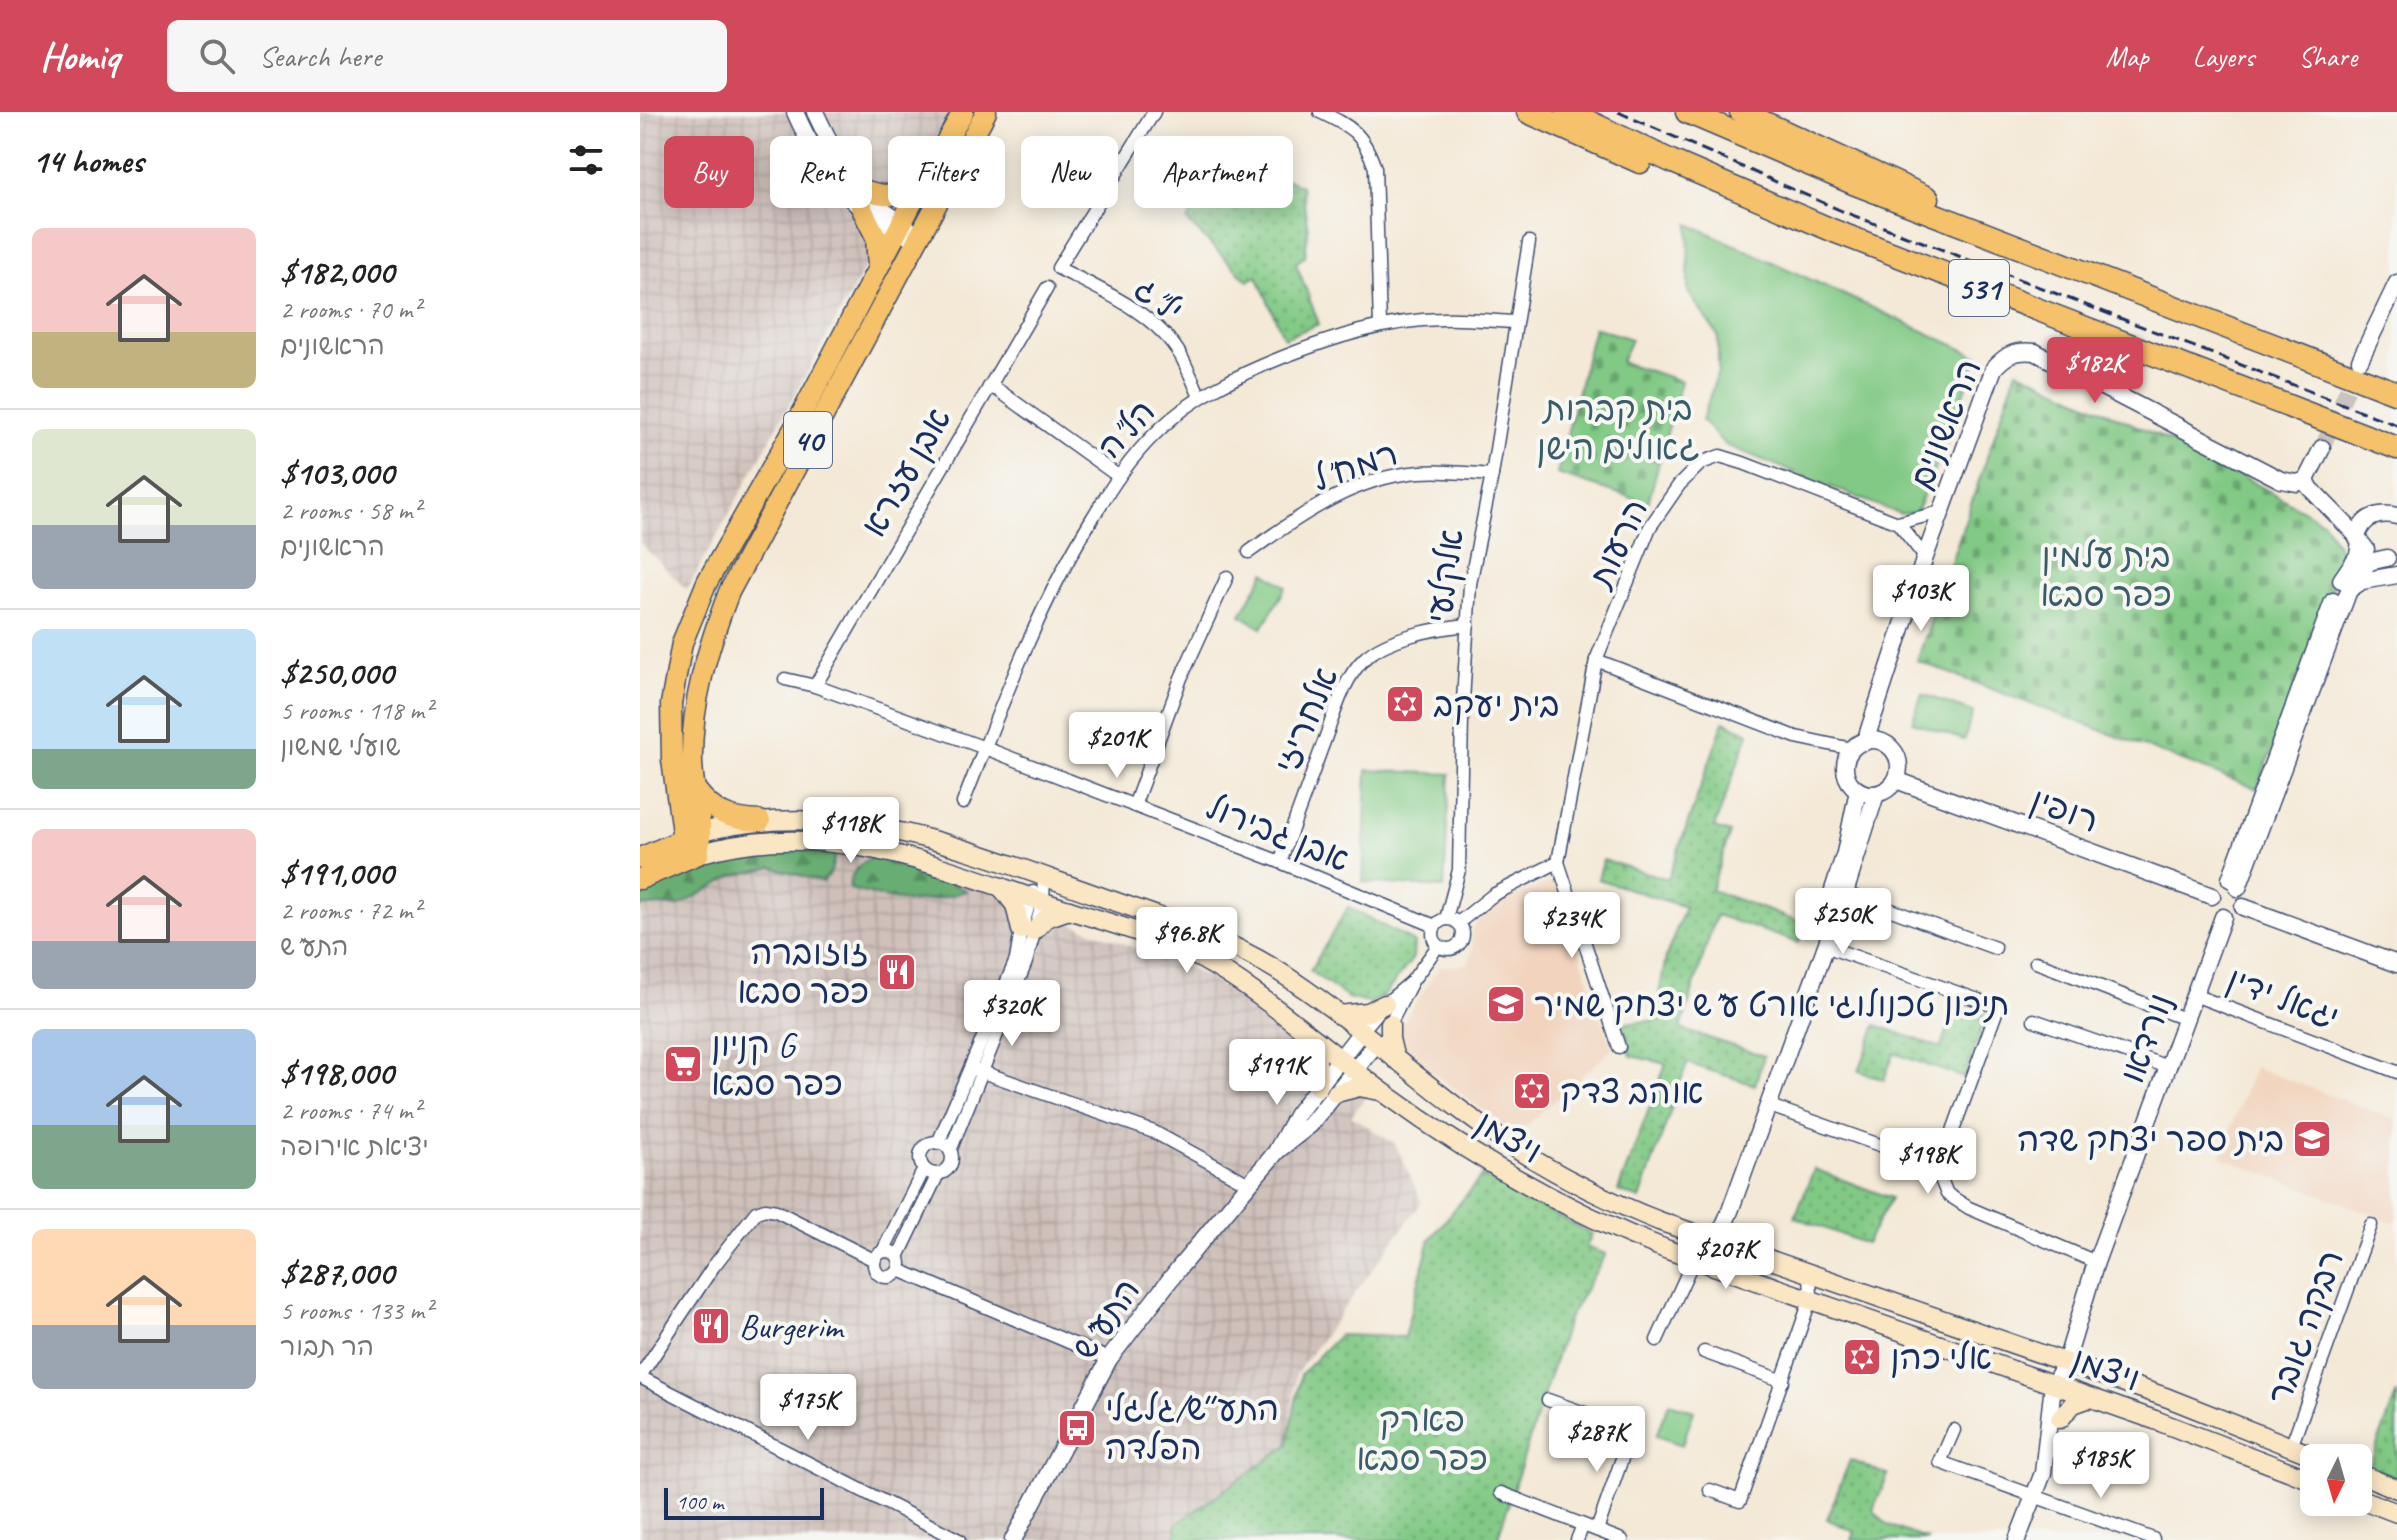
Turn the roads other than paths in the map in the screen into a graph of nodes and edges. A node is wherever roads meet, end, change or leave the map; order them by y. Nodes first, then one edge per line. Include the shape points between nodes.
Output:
1 (795, 112) edge
2 (815, 112) edge
3 (963, 112) edge
4 (986, 112) edge
5 (1154, 112) edge
6 (1320, 112) edge
7 (1528, 112) edge
8 (1568, 112) edge
9 (1687, 112) edge
10 (1741, 112) edge
11 (808, 136) edge
12 (827, 136) edge
13 (949, 136) edge
14 (872, 202) edge
15 (865, 208) edge
16 (914, 208) edge
17 (906, 232) junction
18 (1529, 242) dead end
19 (877, 272) junction
20 (2397, 283) edge
21 (1047, 288) dead end
22 (2128, 291) junction
23 (2034, 310) junction
24 (1514, 322) junction
25 (1380, 325) junction
26 (2360, 360) tunnel mouth
27 (989, 387) junction
28 (2397, 393) edge
29 (1200, 397) junction
30 (2322, 448) tunnel mouth
31 (2397, 448) edge
32 (1492, 475) junction
33 (1118, 476) junction
34 (2306, 480) junction
35 (2334, 511) junction
36 (1941, 512) junction
37 (2397, 516) edge
38 (2367, 521) junction
39 (1898, 523) junction
40 (2358, 539) junction
41 (1249, 552) dead end
42 (1925, 557) junction
43 (2392, 560) edge
44 (2397, 575) edge
45 (1227, 577) dead end
46 (2348, 591) junction
47 (1468, 625) junction
48 (1596, 660) junction
49 (785, 679) dead end
50 (815, 686) junction
51 (1858, 745) junction
52 (985, 748) junction
53 (1896, 780) junction
54 (1858, 790) junction
55 (685, 792) junction
56 (1876, 794) junction
57 (963, 803) dead end
58 (1134, 806) junction
59 (760, 821) junction
60 (693, 835) junction
61 (698, 854) junction
62 (645, 856) edge
63 (1280, 862) junction
64 (1558, 862) junction
65 (1044, 876) junction
66 (640, 879) edge
67 (1001, 887) junction
68 (2233, 887) junction
69 (1845, 893) junction
70 (2212, 896) junction
71 (1036, 899) junction
72 (2243, 907) junction
73 (1069, 910) junction
74 (2223, 917) junction
75 (1446, 923) junction
76 (1024, 936) junction
77 (1438, 946) junction
78 (1825, 946) junction
79 (1995, 948) dead end
80 (1026, 962) junction
81 (2036, 962) dead end
82 (2397, 964) edge
83 (1412, 981) junction
84 (2194, 995) junction
85 (1385, 1004) junction
86 (1339, 1015) junction
87 (2185, 1019) junction
88 (2034, 1020) dead end
89 (1390, 1024) junction
90 (1361, 1032) junction
91 (1307, 1034) junction
92 (1376, 1044) junction
93 (1619, 1047) dead end
94 (1395, 1059) junction
95 (1347, 1065) junction
96 (2168, 1067) junction
97 (977, 1070) junction
98 (2397, 1072) edge
99 (1318, 1087) junction
100 (1382, 1091) junction
101 (1336, 1093) junction
102 (1770, 1106) junction
103 (938, 1143) junction
104 (950, 1151) junction
105 (1277, 1151) junction
106 (924, 1169) junction
107 (1938, 1172) junction
108 (938, 1174) junction
109 (1249, 1184) junction
110 (2371, 1225) dead end
111 (1711, 1238) junction
112 (878, 1256) junction
113 (1700, 1261) junction
114 (2096, 1262) junction
115 (898, 1264) junction
116 (1810, 1273) junction
117 (1773, 1285) junction
118 (1811, 1298) junction
119 (1801, 1326) junction
120 (1657, 1340) dead end
121 (1704, 1352) dead end
122 (1109, 1359) junction
123 (2066, 1362) junction
124 (640, 1377) edge
125 (1783, 1381) junction
126 (2060, 1387) junction
127 (2090, 1398) junction
128 (1548, 1400) dead end
129 (2060, 1419) junction
130 (1954, 1430) dead end
131 (2291, 1447) junction
132 (2300, 1451) edge
133 (2047, 1453) junction
134 (2300, 1476) edge
135 (2372, 1479) edge
136 (2397, 1489) edge
137 (1710, 1490) dead end
138 (1501, 1493) dead end
139 (2036, 1495) junction
140 (2372, 1503) edge
141 (2397, 1513) edge
142 (1583, 1525) junction
143 (1597, 1530) junction
144 (2153, 1539) edge
145 (959, 1540) edge
146 (1013, 1540) edge
147 (1577, 1540) edge
148 (1622, 1540) edge
149 (2017, 1540) edge

1 - 11 street
2 - 12 street
3 - 13 highway, 40
4 - 17 highway, 40
5 - 29 street, יל"ג via 1058,268 1109,294 1163,334 1180,354
6 - 25 street via 1353,128 1375,168
7 - 23 highway via 1722,196
8 - 23 highway, 531 via 1735,189
9 - 22 highway, 531
10 - 22 highway
14 - 17 street
15 - 19 highway via 876,237
16 - 17 highway, 40
17 - 19 highway, 40
17 - 55 highway, 40 via 729,592 702,666
18 - 24 street, אלקלעי
19 - 55 highway, 40 via 707,582 682,643 671,704 672,760
20 - 26 street
21 - 27 street, אבן עזרא
22 - 28 highway, 531
23 - 31 highway, 531
24 - 25 street, הל"ה via 1441,319
24 - 32 street, אלקלעי
25 - 29 street, הל"ה via 1250,370
27 - 33 street
27 - 50 street, אבן עזרא
29 - 33 street, הל"ה via 1158,430
30 - 34 street
32 - 41 street, רמח"ל via 1403,474 1365,485 1314,509
32 - 47 street, אלקלעי via 1470,584
33 - 52 street, הל"ה via 1034,623
34 - 35 street
34 - 36 street, הראשונים via 2281,480 2035,352 2022,351 2007,354 1994,368
35 - 38 street
35 - 40 street
36 - 39 street
36 - 42 street, הראשונים
37 - 38 street via 2380,514
38 - 40 street
39 - 42 street
39 - 48 street, הרעות via 1743,463 1720,456 1701,463 1650,527
40 - 43 street
40 - 68 street via 2358,555 2336,594
42 - 51 street, הראשונים
43 - 46 street via 2374,560 2362,568
44 - 46 street via 2362,581
45 - 58 street via 1181,678
46 - 68 street
47 - 63 street, אלחריזי via 1433,628 1365,658 1337,708
47 - 75 street, אלקלעי via 1459,870
48 - 51 street via 1796,737
48 - 64 street, הרעות
49 - 50 street, אבן גבירול
50 - 52 street, אבן גבירול
51 - 53 street via 1882,742 1896,754
51 - 54 street via 1845,766
52 - 57 street, הל"ה
52 - 58 street, אבן גבירול
53 - 56 street
53 - 70 street, רופין
54 - 56 street
54 - 111 street via 1845,853 1812,956
55 - 59 highway via 722,815
55 - 60 highway, 40
55 - 62 highway, 40
56 - 69 street
58 - 63 street, אבן גבירול
59 - 60 main road, ויצמן
59 - 65 main road, ויצמן via 831,820 884,827
60 - 61 highway, 40
60 - 62 highway
61 - 66 highway
61 - 67 main road, ויצמן via 746,843 827,841 906,855
63 - 75 street, אבן גבירול
64 - 75 street
64 - 93 street, הרעות
65 - 71 street
65 - 86 main road, ויצמן via 1229,944
67 - 71 main road, ויצמן
67 - 76 main road via 1015,905
68 - 70 street via 2218,888
68 - 72 street via 2244,897
69 - 78 street
69 - 79 street
70 - 74 street via 2214,911
71 - 73 main road, ויצמן
71 - 76 street
72 - 74 street via 2232,917
72 - 82 street
73 - 76 main road via 1046,918
73 - 91 main road, ויצמן via 1206,961
74 - 84 street, נורדאו
75 - 77 street via 1433,938
75 - 77 street via 1463,935 1460,944 1448,950
76 - 80 street
76 - 80 street
76 - 97 street
77 - 83 street
78 - 102 street
78 - 107 street via 1998,1007
80 - 97 street
81 - 87 street
83 - 85 street
83 - 89 street
84 - 87 street, נורדאו
84 - 98 street, יגאל ידין
85 - 86 main road
85 - 90 street
86 - 90 main road, ויצמן
87 - 96 street, נורדאו
88 - 96 street
89 - 92 street
89 - 94 main road
90 - 92 main road, ויצמן
90 - 95 street, התע"ש
91 - 95 main road, ויצמן
91 - 99 main road via 1317,1056
92 - 94 main road, ויצמן
92 - 95 street
94 - 111 main road, ויצמן via 1540,1163 1619,1204
95 - 99 street, התע"ש
95 - 100 main road, ויצמן
95 - 101 street, התע"ש
96 - 114 street, נורדאו
97 - 103 street
97 - 104 street
97 - 109 street via 1154,1132
99 - 105 street, התע"ש via 1290,1123
100 - 101 main road via 1359,1087
100 - 113 main road, ויצמן via 1472,1154 1556,1201
101 - 105 street, התע"ש via 1301,1134
102 - 107 street via 1916,1158
102 - 111 street via 1730,1211
103 - 104 street
103 - 106 street via 922,1150
104 - 108 street via 950,1166
105 - 109 street, התע"ש
106 - 108 street
106 - 112 street
107 - 114 street via 1947,1194 1969,1208
108 - 115 street
109 - 122 street, התע"ש
110 - 131 street, רבקה גובר
111 - 113 street
111 - 116 main road, ויצמן
112 - 115 street via 892,1252
112 - 115 street via 876,1273 884,1278 893,1277
112 - 124 street via 776,1211 756,1212
113 - 117 main road, ויצמן
113 - 120 street via 1682,1284
114 - 123 street, נורדאו
115 - 122 street
116 - 118 street
116 - 123 main road, ויצמן
117 - 118 main road, ויצמן
117 - 119 street via 1796,1305
118 - 119 street
118 - 126 main road, ויצמן
119 - 125 street
121 - 125 street
122 - 146 street, התע"ש
123 - 126 street, נורדאו
123 - 131 main road, ויצמן
124 - 145 street
125 - 137 street via 1740,1501
126 - 127 main road, ויצמן
126 - 129 street
126 - 133 street
127 - 129 main road via 2073,1404
127 - 134 main road, ויצמן
128 - 143 street via 1632,1430
129 - 133 street
130 - 139 street via 1940,1462
131 - 132 main road, ויצמן
133 - 139 street
135 - 136 main road
138 - 142 street
139 - 144 street
139 - 149 street
140 - 141 main road
142 - 143 street
142 - 147 street
143 - 148 street

